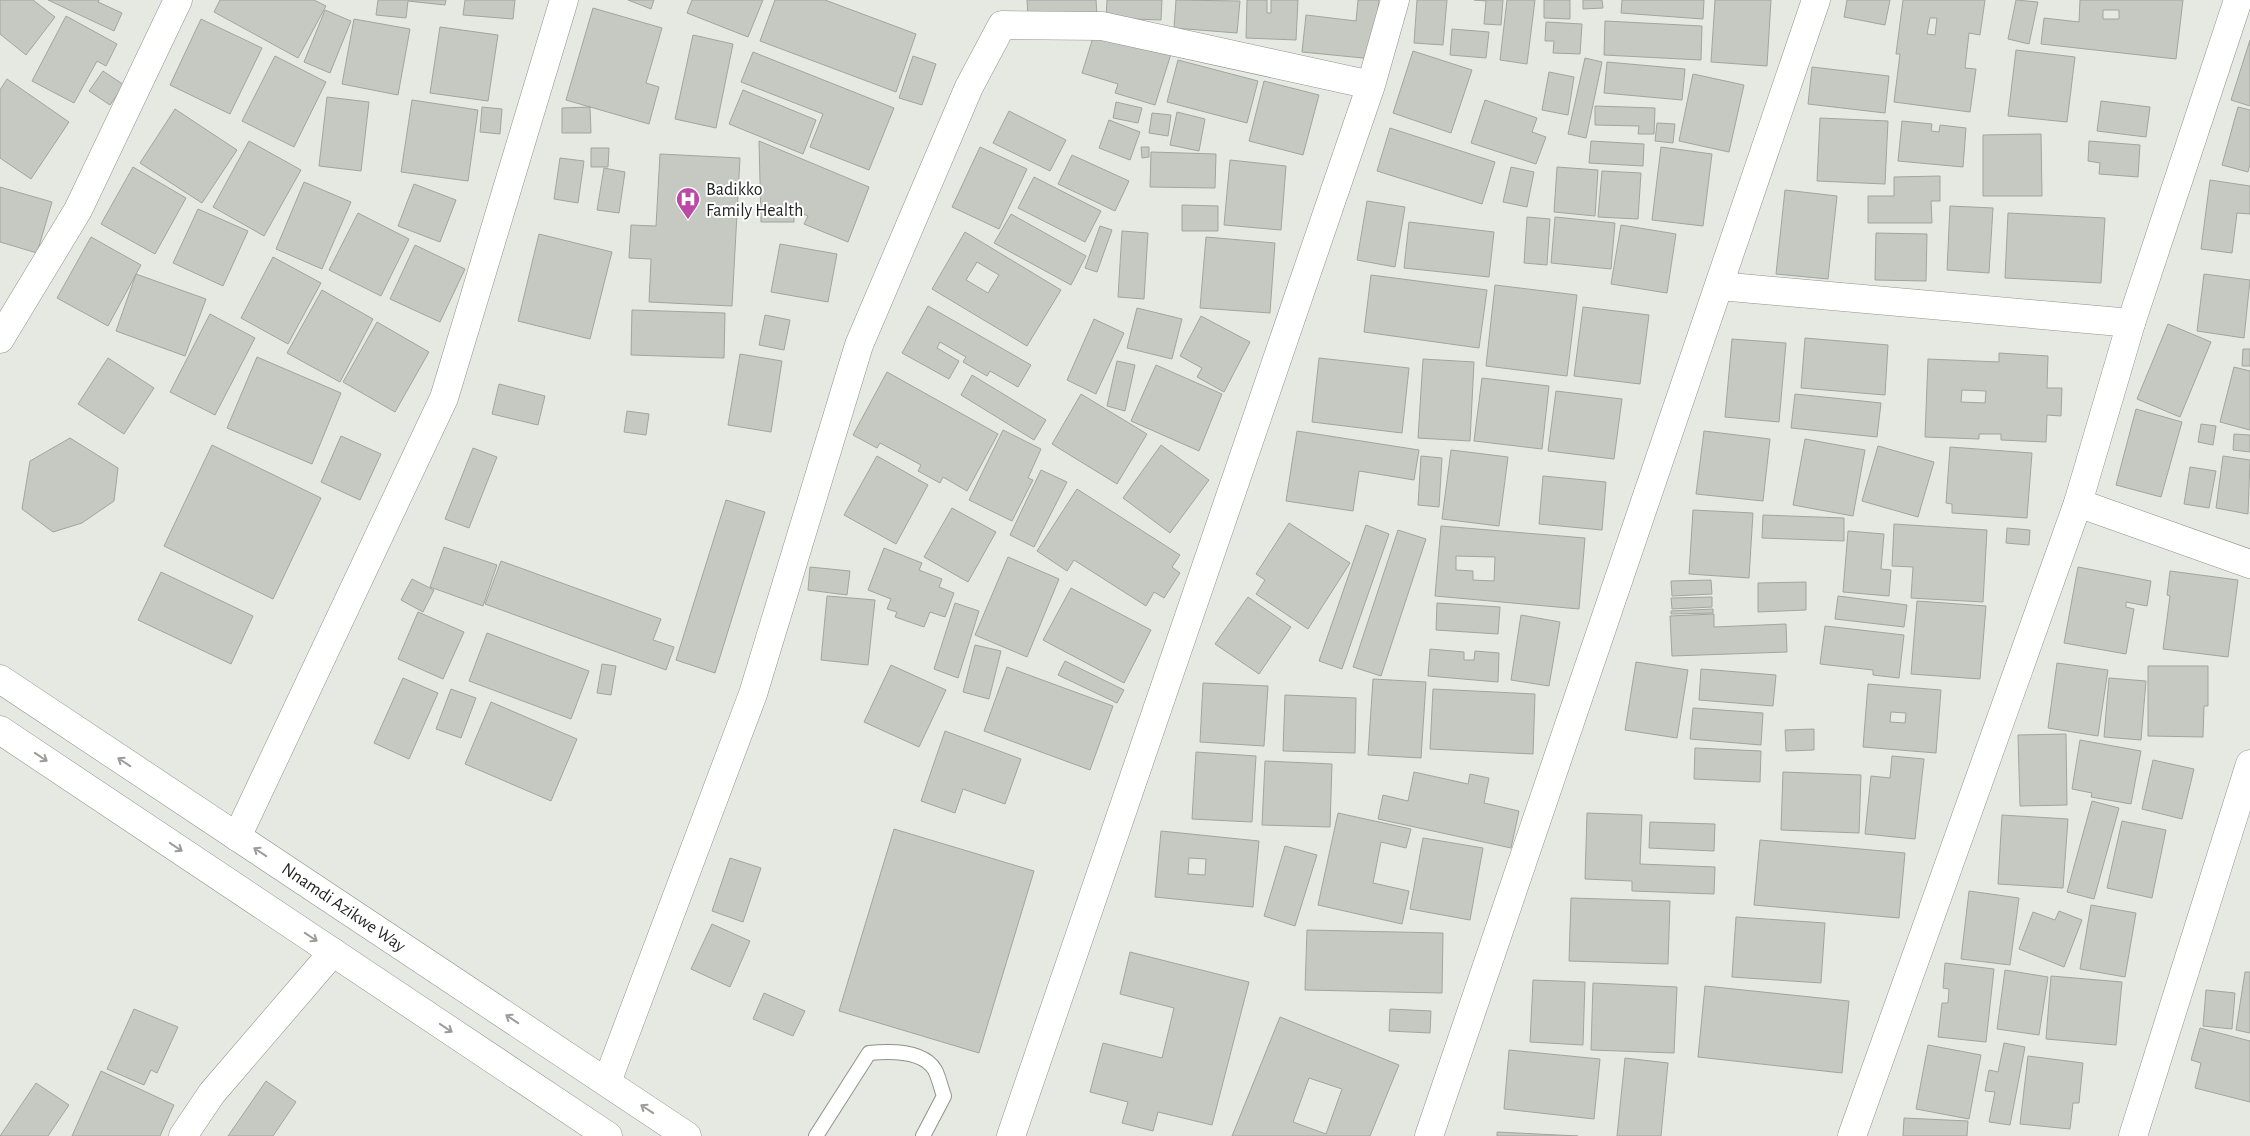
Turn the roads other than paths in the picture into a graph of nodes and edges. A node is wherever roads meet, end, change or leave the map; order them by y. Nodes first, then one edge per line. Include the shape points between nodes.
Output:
1 (178, 0) edge
2 (564, 0) edge
3 (1395, 0) edge
4 (1816, 0) edge
5 (2238, 0) edge
6 (1371, 85) junction
7 (1719, 286) junction
8 (2131, 323) junction
9 (0, 339) edge
10 (2078, 502) junction
11 (2250, 564) edge
12 (0, 679) edge
13 (0, 730) edge
14 (2250, 764) edge
15 (237, 837) junction
16 (333, 952) junction
17 (607, 1082) junction
18 (183, 1136) edge
19 (608, 1136) edge
20 (688, 1136) edge
21 (816, 1136) edge
22 (923, 1136) edge
23 (1011, 1136) edge
24 (1429, 1136) edge
25 (1852, 1136) edge
26 (2134, 1136) edge

1 - 9 main road via 78,210
2 - 15 main road via 444,398
3 - 6 main road
4 - 7 main road
5 - 8 main road
6 - 17 main road via 1102,26 1002,25 969,87 859,345 753,694
6 - 23 main road
7 - 8 main road
7 - 24 main road
8 - 10 main road
10 - 11 main road
10 - 25 main road
15 -> 12 main road, Nnamdi Azikwe Way
13 -> 16 main road
14 - 26 main road
17 -> 15 main road, Nnamdi Azikwe Way
16 - 18 main road via 212,1094
16 -> 19 main road
20 -> 17 main road, Nnamdi Azikwe Way
21 - 22 lane via 869,1053 889,1050 919,1057 934,1069 944,1096

